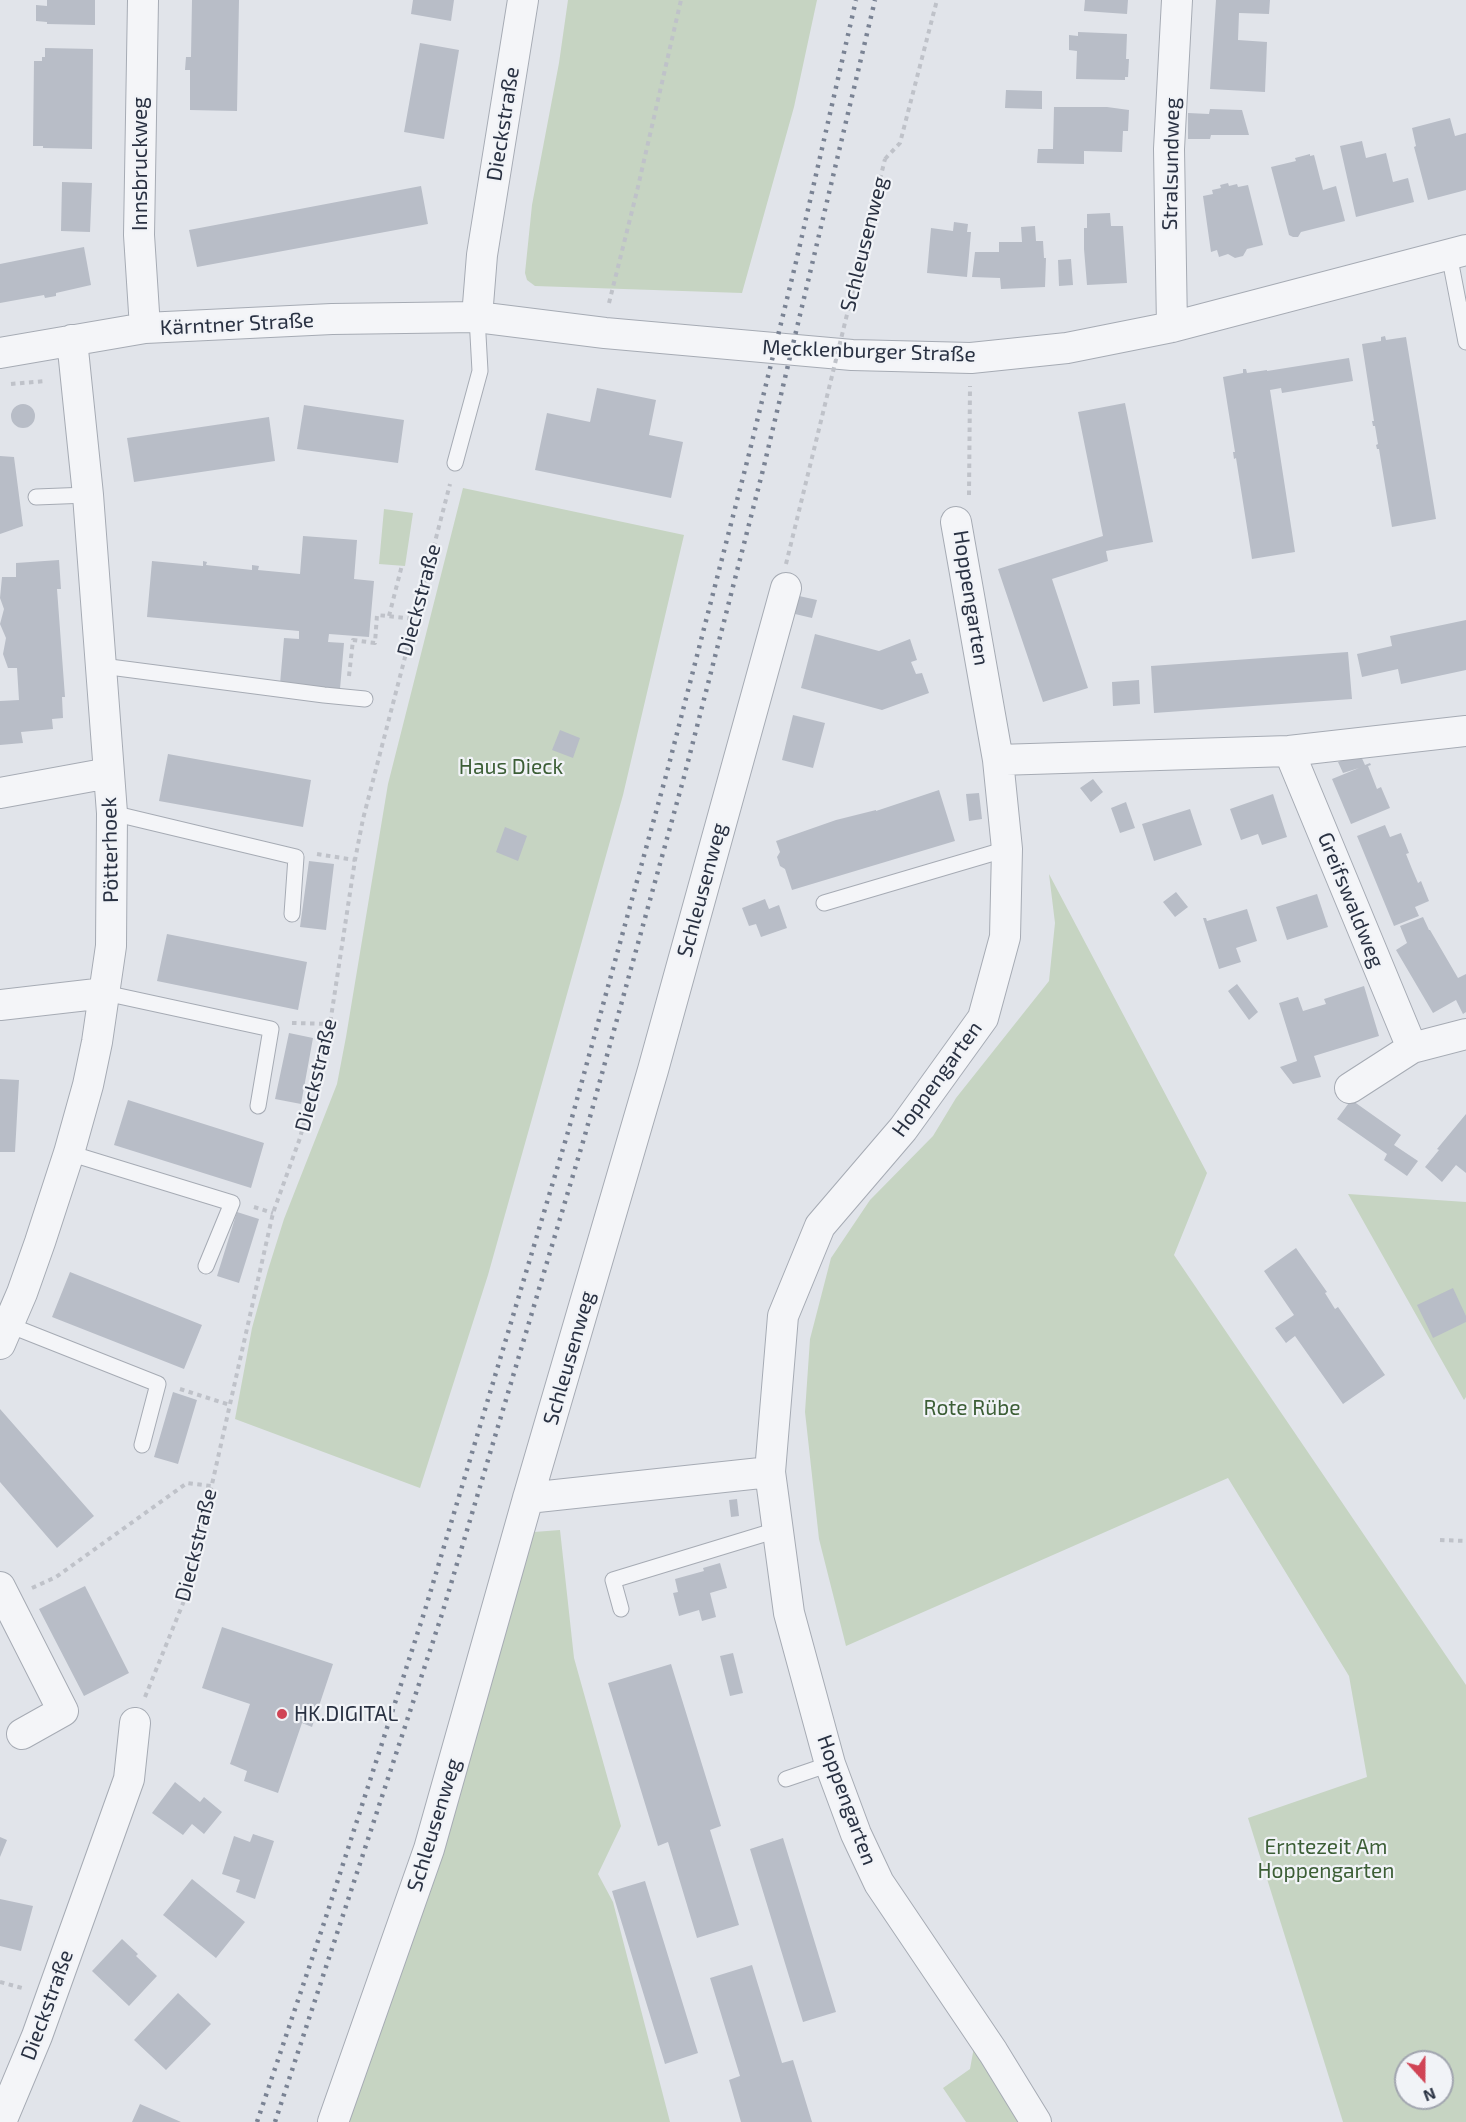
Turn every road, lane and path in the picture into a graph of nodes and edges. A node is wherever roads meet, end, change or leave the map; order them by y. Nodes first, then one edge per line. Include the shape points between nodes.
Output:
1 (143, 0) edge
2 (523, 0) edge
3 (681, 0) edge
4 (937, 0) edge
5 (1177, 0) edge
6 (1457, 252) edge
7 (477, 317) junction
8 (1172, 327) junction
9 (145, 328) junction
10 (605, 333) junction
11 (72, 340) junction
12 (1466, 342) edge
13 (0, 353) edge
14 (76, 378) junction
15 (5, 385) dead end
16 (969, 420) dead end
17 (455, 463) joint
18 (88, 495) junction
19 (36, 497) dead end
20 (956, 522) joint
21 (402, 565) dead end
22 (786, 576) joint
23 (389, 616) junction
24 (414, 619) junction
25 (102, 666) junction
26 (346, 697) junction
27 (365, 699) dead end
28 (1463, 739) edge
29 (1289, 751) junction
30 (998, 760) junction
31 (109, 773) junction
32 (0, 793) edge
33 (112, 813) junction
34 (1007, 849) junction
35 (296, 857) junction
36 (355, 860) junction
37 (824, 903) dead end
38 (292, 914) dead end
39 (105, 993) junction
40 (0, 1005) edge
41 (290, 1023) dead end
42 (330, 1024) junction
43 (1466, 1034) edge
44 (1412, 1048) junction
45 (1350, 1088) dead end
46 (258, 1106) dead end
47 (69, 1153) junction
48 (257, 1208) dead end
49 (273, 1213) junction
50 (206, 1266) dead end
51 (5, 1335) edge
52 (159, 1384) junction
53 (230, 1405) junction
54 (142, 1445) dead end
55 (770, 1472) junction
56 (211, 1486) junction
57 (528, 1498) junction
58 (777, 1530) junction
59 (1440, 1540) dead end
60 (1466, 1541) edge
61 (3, 1594) edge
62 (621, 1609) dead end
63 (135, 1723) joint
64 (22, 1734) dead end
65 (830, 1764) junction
66 (786, 1779) dead end
67 (1, 2122) edge
68 (333, 2122) edge
69 (1036, 2122) edge

1 - 9 street, Innsbruckweg via 139,235
2 - 7 street, Dieckstraße via 482,255
3 - 10 path via 610,297
4 - 22 path, Schleusenweg, bridge via 900,143 885,159
5 - 8 street, Stralsundweg via 1169,149
6 - 8 street, Mecklenburger Straße
6 - 12 lane
7 - 9 street, Kärntner Straße
7 - 10 street, Mecklenburger Straße
7 - 17 lane, Dieckstraße via 480,370
8 - 10 street, Mecklenburger Straße via 1067,348 971,358 852,355
9 - 11 street, Kärntner Straße
11 - 13 street, Kärntner Straße
11 - 14 street, Pötterhoek
14 - 15 path
14 - 18 street, Pötterhoek
16 - 20 path, Hoppengarten via 968,522
17 - 24 path, Dieckstraße
18 - 19 lane
18 - 25 street, Pötterhoek
20 - 30 street, Hoppengarten
21 - 23 path
22 - 57 street, Schleusenweg via 653,1070
23 - 24 path
23 - 26 path via 377,615 375,643 352,640
24 - 36 path, Dieckstraße
25 - 26 lane
25 - 31 street, Pötterhoek
26 - 27 lane
28 - 29 street
29 - 30 street
29 - 44 street, Greifswaldweg
30 - 34 street, Hoppengarten
31 - 32 street
31 - 33 street, Pötterhoek
33 - 35 lane
33 - 39 street, Pötterhoek via 111,946
34 - 37 lane
34 - 55 street, Hoppengarten via 1005,938 983,1018 903,1129 820,1226 783,1316
35 - 36 path via 306,853
35 - 38 lane
36 - 42 path, Dieckstraße
39 - 40 street
39 - 46 lane via 272,1029
39 - 47 street, Pötterhoek via 90,1074
41 - 42 path
42 - 49 path, Dieckstraße via 300,1138
43 - 44 street
44 - 45 street
47 - 50 lane via 232,1203
47 - 51 street, Pötterhoek
48 - 49 path
49 - 53 path, Dieckstraße
51 - 52 lane
52 - 53 path
52 - 54 lane
53 - 56 path, Dieckstraße
55 - 57 street
55 - 58 street, Hoppengarten
56 - 61 path via 187,1483 56,1577
56 - 63 path, Dieckstraße via 188,1591
57 - 68 street, Schleusenweg via 429,1849
58 - 62 lane via 613,1580
58 - 65 street, Hoppengarten via 789,1613
59 - 60 path
61 - 64 street via 63,1711
63 - 67 street, Dieckstraße via 129,1779 37,2036
65 - 66 lane
65 - 69 street, Hoppengarten via 879,1883

